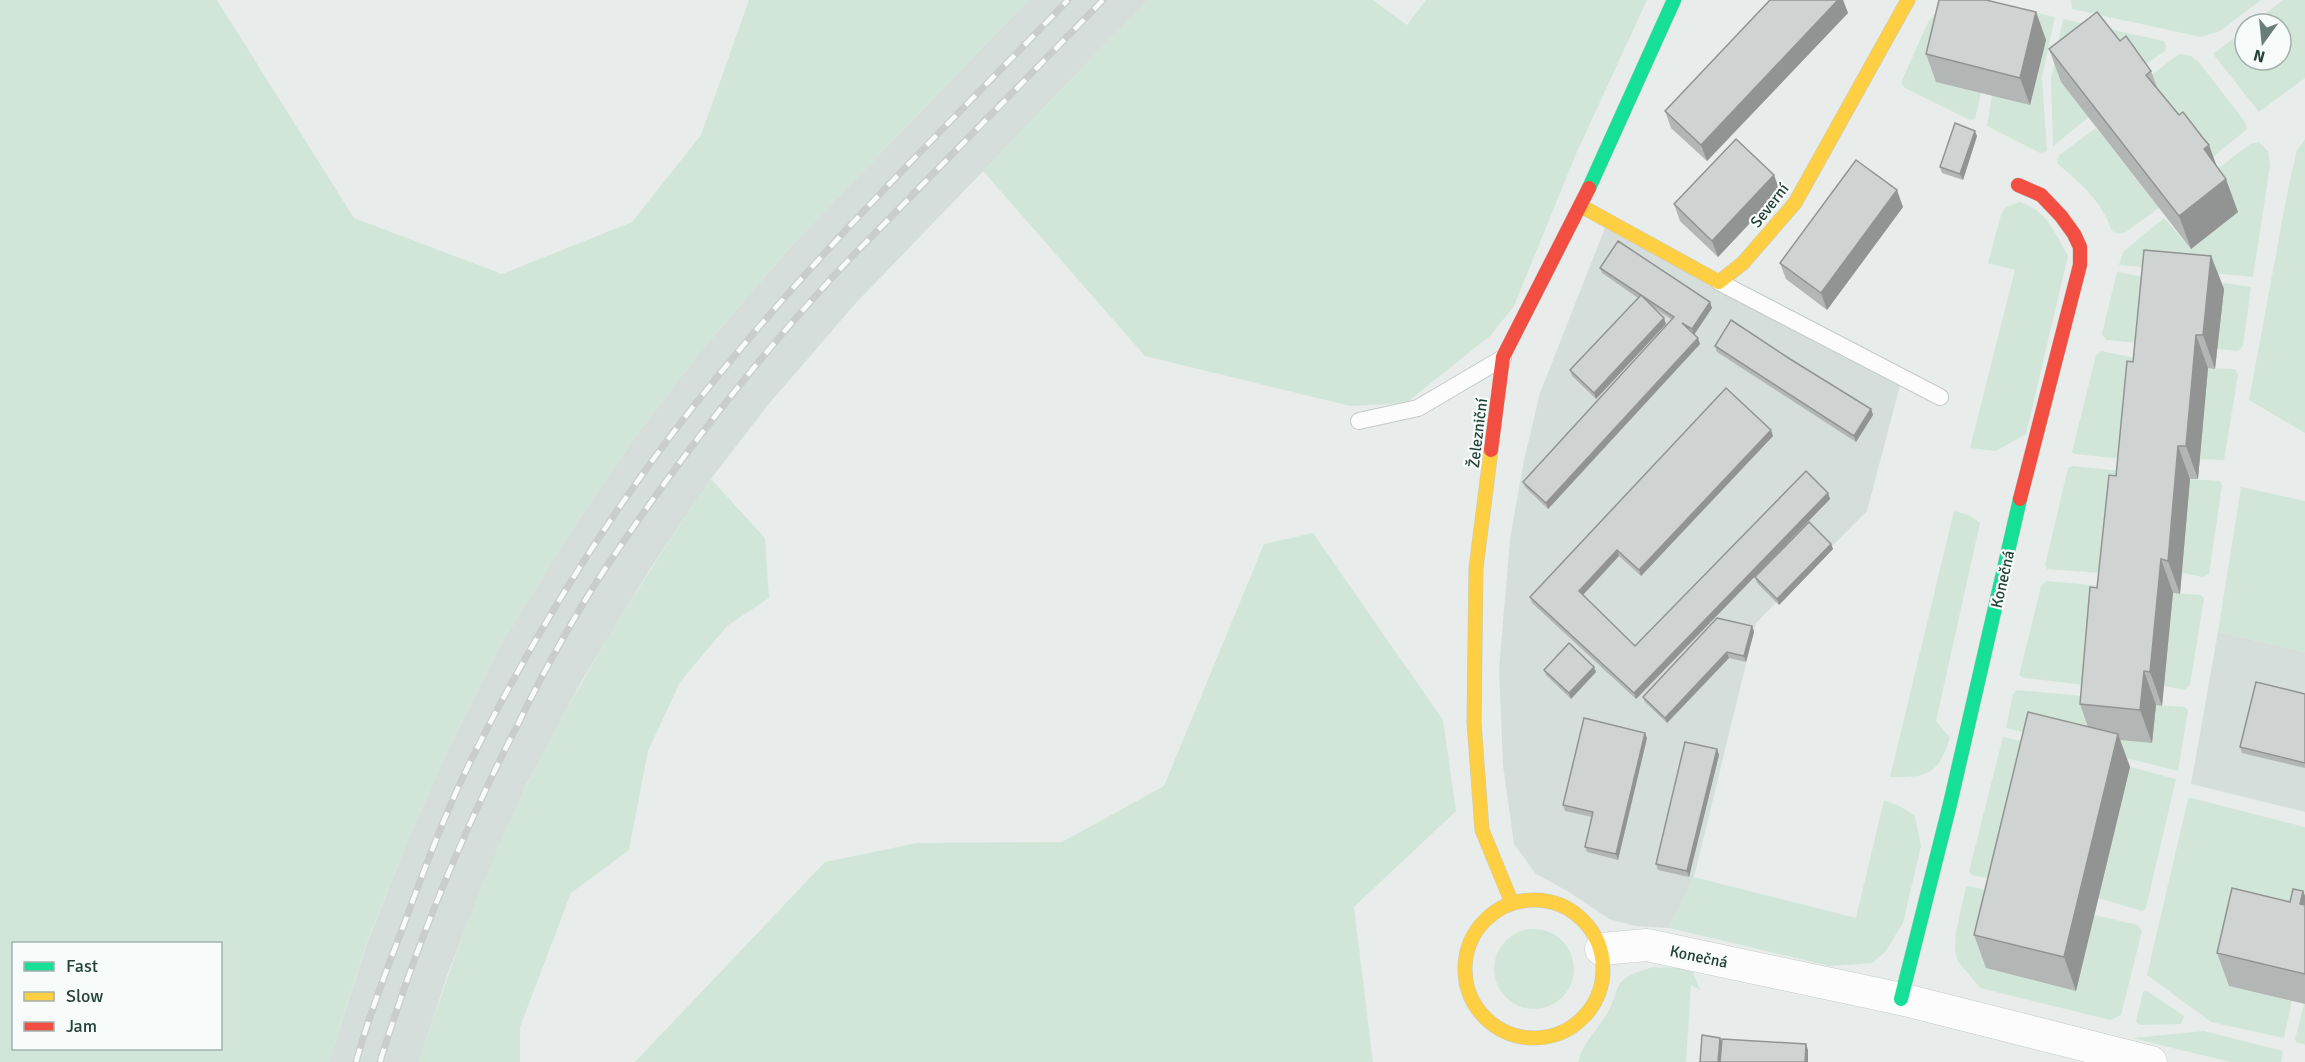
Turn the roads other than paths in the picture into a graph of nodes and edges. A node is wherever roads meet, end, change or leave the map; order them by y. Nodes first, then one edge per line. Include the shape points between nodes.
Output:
1 (1674, 0) edge
2 (1908, 0) edge
3 (2018, 185) dead end
4 (1581, 206) junction
5 (1719, 282) junction
6 (1503, 357) junction
7 (1940, 397) dead end
8 (1359, 421) dead end
9 (1512, 903) junction
10 (1601, 949) junction
11 (1901, 999) junction
12 (1538, 1038) junction
13 (2060, 1050) edge
14 (1542, 1054) dead end
15 (2151, 1062) edge

1 - 4 street, Železniční
2 - 5 street, Severní via 1795,204 1743,263
3 - 11 street, Konečná via 2041,195 2061,216 2080,247 2080,265
4 - 5 street
4 - 6 street, Železniční
5 - 7 lane
6 - 8 lane via 1418,408
6 - 9 street, Železniční via 1476,568 1474,722 1482,830
9 - 10 street via 1531,899 1567,907 1583,919
9 - 12 street via 1496,910 1474,933 1465,967 1467,985 1472,1001 1486,1019 1510,1034
10 - 11 street, Konečná via 1647,945
10 - 12 street via 1604,971 1594,1005 1570,1029
11 - 13 street, Konečná
12 - 14 street
13 - 15 street, Konečná

